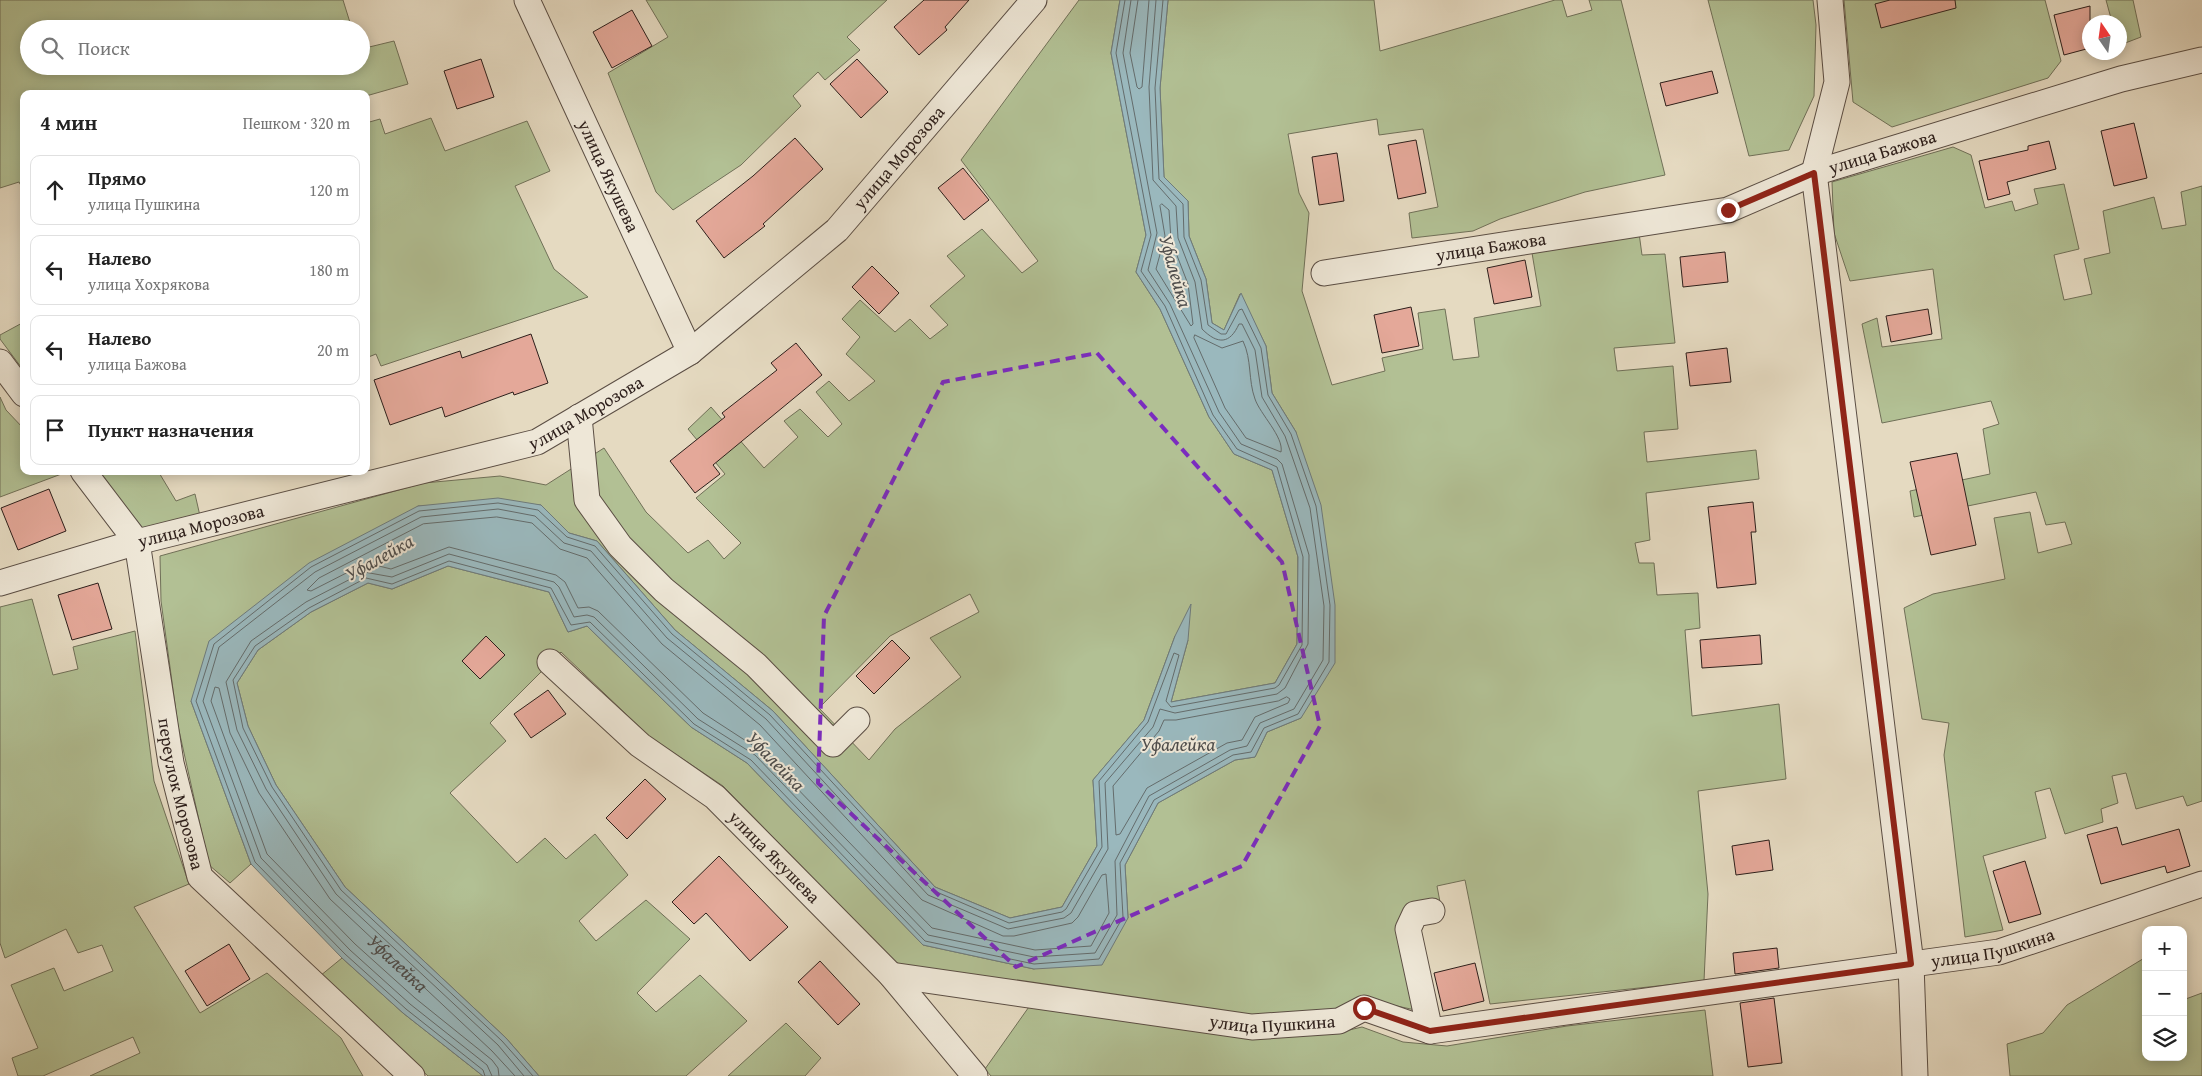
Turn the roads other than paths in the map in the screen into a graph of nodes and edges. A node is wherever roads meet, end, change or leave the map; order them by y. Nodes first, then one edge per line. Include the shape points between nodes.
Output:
1 (526, 0) edge
2 (1034, 0) edge
3 (1830, 0) edge
4 (2202, 60) edge
5 (1814, 173) junction
6 (1324, 273) dead end
7 (690, 352) junction
8 (0, 362) edge
9 (20, 389) edge
10 (579, 417) junction
11 (86, 475) edge
12 (136, 542) junction
13 (0, 583) edge
14 (550, 662) dead end
15 (857, 720) dead end
16 (2202, 884) edge
17 (1432, 911) dead end
18 (1911, 964) junction
19 (891, 974) junction
20 (1430, 1031) junction
21 (412, 1076) edge
22 (974, 1076) edge
23 (1914, 1076) edge

1 - 7 street, улица Якушева
2 - 7 street, улица Морозова via 837,230
3 - 5 street via 1837,82
4 - 5 street, улица Бажова via 2121,79
5 - 6 street, улица Бажова via 1728,210
5 - 18 street
7 - 10 street, улица Морозова
8 - 9 street
10 - 12 street, улица Морозова via 537,442
10 - 15 street via 587,500 620,546 664,590 756,665 833,744
11 - 12 street, переулок Морозова
12 - 13 street, улица Морозова
12 - 21 street, переулок Морозова via 170,763 200,877
14 - 19 street, улица Якушева via 640,745 715,797
16 - 18 street, улица Пушкина via 1999,952
17 - 20 street via 1415,914 1408,929
18 - 20 street, улица Пушкина
18 - 23 street
19 - 20 street, улица Пушкина via 1252,1027 1339,1021 1364,1008
19 - 22 street, улица Якушева

